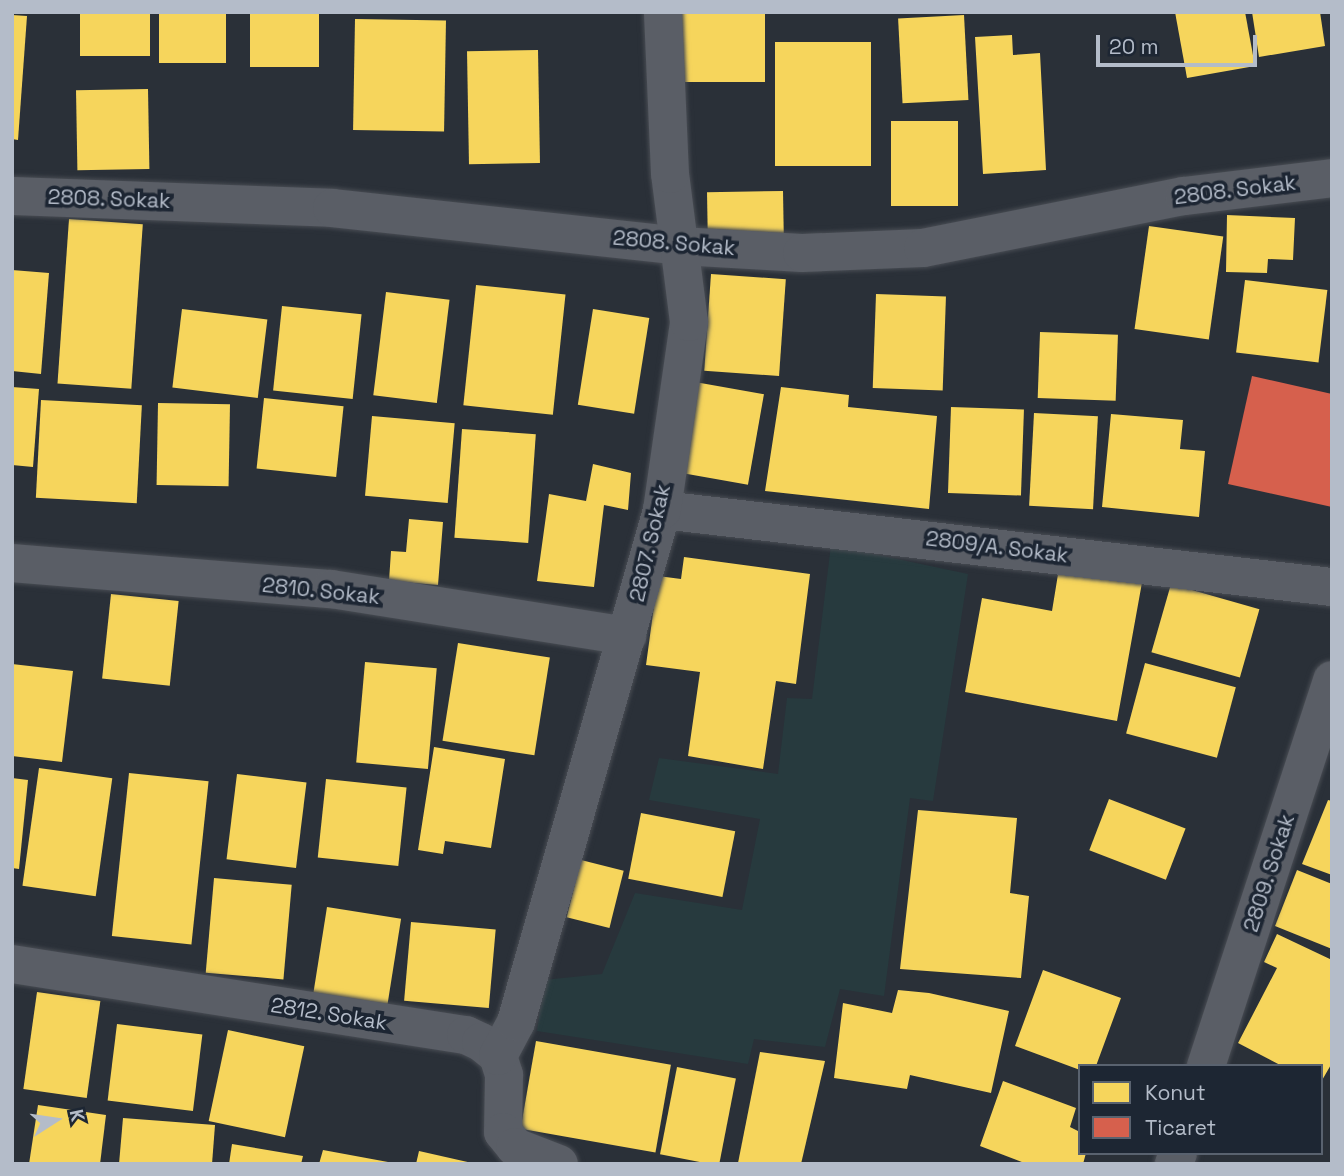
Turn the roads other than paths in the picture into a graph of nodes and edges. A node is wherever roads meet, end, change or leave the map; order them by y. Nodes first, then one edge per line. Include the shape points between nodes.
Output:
1 (663, 12) edge
2 (1332, 178) edge
3 (12, 196) edge
4 (680, 246) junction
5 (662, 510) junction
6 (12, 563) edge
7 (1332, 587) edge
8 (627, 636) junction
9 (1332, 680) edge
10 (12, 964) edge
11 (498, 1056) junction
12 (1207, 1064) edge
13 (559, 1164) edge

1 - 4 street, 2807. Sokak via 670,174
2 - 4 street, 2808. Sokak via 1184,196 923,248 802,253
3 - 4 street, 2808. Sokak via 332,208
4 - 5 street, 2807. Sokak via 689,322
5 - 7 street, 2809/A. Sokak
5 - 8 street, 2807. Sokak
6 - 8 street, 2810. Sokak via 331,589
8 - 11 street, 2807. Sokak via 516,1021
9 - 12 street, 2809. Sokak
10 - 11 street, 2812. Sokak via 466,1035
11 - 13 street via 504,1076 503,1132 515,1147

